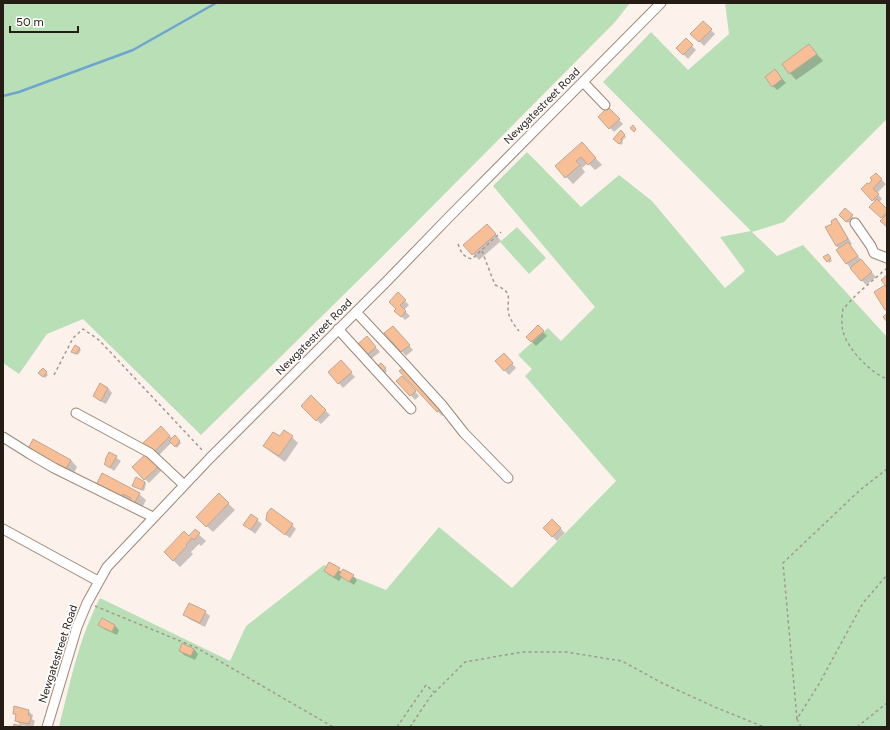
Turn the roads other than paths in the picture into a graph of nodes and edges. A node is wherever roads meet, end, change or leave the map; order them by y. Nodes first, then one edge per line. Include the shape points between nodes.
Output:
1 (661, 3) edge
2 (583, 82) junction
3 (605, 105) dead end
4 (855, 223) dead end
5 (887, 258) edge
6 (356, 312) junction
7 (338, 329) junction
8 (411, 409) dead end
9 (76, 413) dead end
10 (3, 436) edge
11 (508, 478) dead end
12 (184, 485) junction
13 (153, 517) junction
14 (3, 529) edge
15 (98, 581) junction
16 (47, 727) edge

1 - 2 street, Newgatestreet Road
2 - 3 street
2 - 6 street, Newgatestreet Road
4 - 5 street via 874,253
6 - 7 street, Newgatestreet Road
6 - 11 street via 442,405 464,433
7 - 8 street
7 - 12 street, Newgatestreet Road
9 - 12 street via 150,453
10 - 13 street via 54,468
12 - 13 street, Newgatestreet Road
13 - 15 street, Newgatestreet Road via 107,567
14 - 15 street
15 - 16 street, Newgatestreet Road via 77,627

